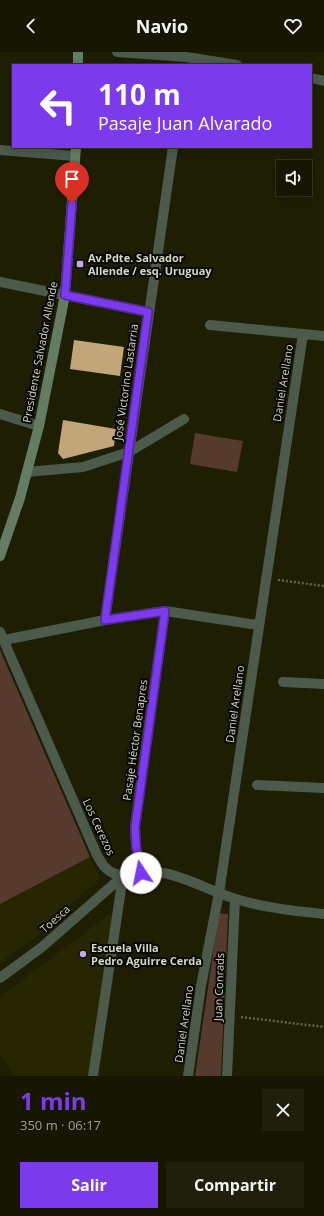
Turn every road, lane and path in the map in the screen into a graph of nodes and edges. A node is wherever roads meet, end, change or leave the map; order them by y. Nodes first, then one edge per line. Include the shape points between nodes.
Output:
1 (78, 52) edge
2 (117, 52) edge
3 (186, 61) edge
4 (78, 64) edge
5 (224, 64) edge
6 (312, 78) edge
7 (324, 81) edge
8 (173, 148) edge
9 (0, 150) edge
10 (75, 152) edge
11 (0, 282) edge
12 (65, 295) junction
13 (148, 312) junction
14 (210, 325) dead end
15 (303, 334) junction
16 (324, 336) edge
17 (0, 414) edge
18 (184, 419) dead end
19 (39, 426) junction
20 (128, 452) junction
21 (27, 472) junction
22 (0, 556) edge
23 (276, 580) dead end
24 (324, 586) edge
25 (165, 611) junction
26 (105, 620) junction
27 (258, 625) junction
28 (2, 636) edge
29 (283, 682) dead end
30 (324, 684) edge
31 (257, 785) dead end
32 (324, 788) edge
33 (141, 873) junction
34 (123, 876) junction
35 (219, 893) junction
36 (235, 899) junction
37 (324, 914) edge
38 (0, 978) edge
39 (230, 1015) junction
40 (324, 1027) edge
41 (93, 1076) edge
42 (188, 1076) edge
43 (227, 1076) edge

1 - 4 main road
2 - 3 street
3 - 5 street
6 - 7 street
8 - 13 street, José Victorino Lastarria
9 - 10 street
10 - 12 main road, Presidente Salvador Allende
11 - 12 street
12 - 13 street
12 - 19 main road, Presidente Salvador Allende
13 - 20 street, José Victorino Lastarria
14 - 15 street
15 - 16 street
15 - 27 street, Daniel Arellano
17 - 19 street
18 - 20 street
19 - 21 main road, Presidente Salvador Allende
20 - 21 street via 83,467
20 - 26 street, José Victorino Lastarria
21 - 22 main road, Presidente Salvador Allende
23 - 24 path
25 - 26 street
25 - 27 street
25 - 33 street, Pasaje Héctor Benapres via 135,827
26 - 28 street
27 - 35 street, Daniel Arellano
28 - 34 street, Los Cerezos via 96,853 106,868
29 - 30 street
31 - 32 street
33 - 34 street
33 - 35 street via 166,873
34 - 38 street, Toesca via 42,947
34 - 41 street
35 - 36 street
35 - 42 street, Daniel Arellano via 201,986
36 - 37 street via 275,908
36 - 39 street, Juan Conrads
39 - 40 path
39 - 43 street, Juan Conrads

